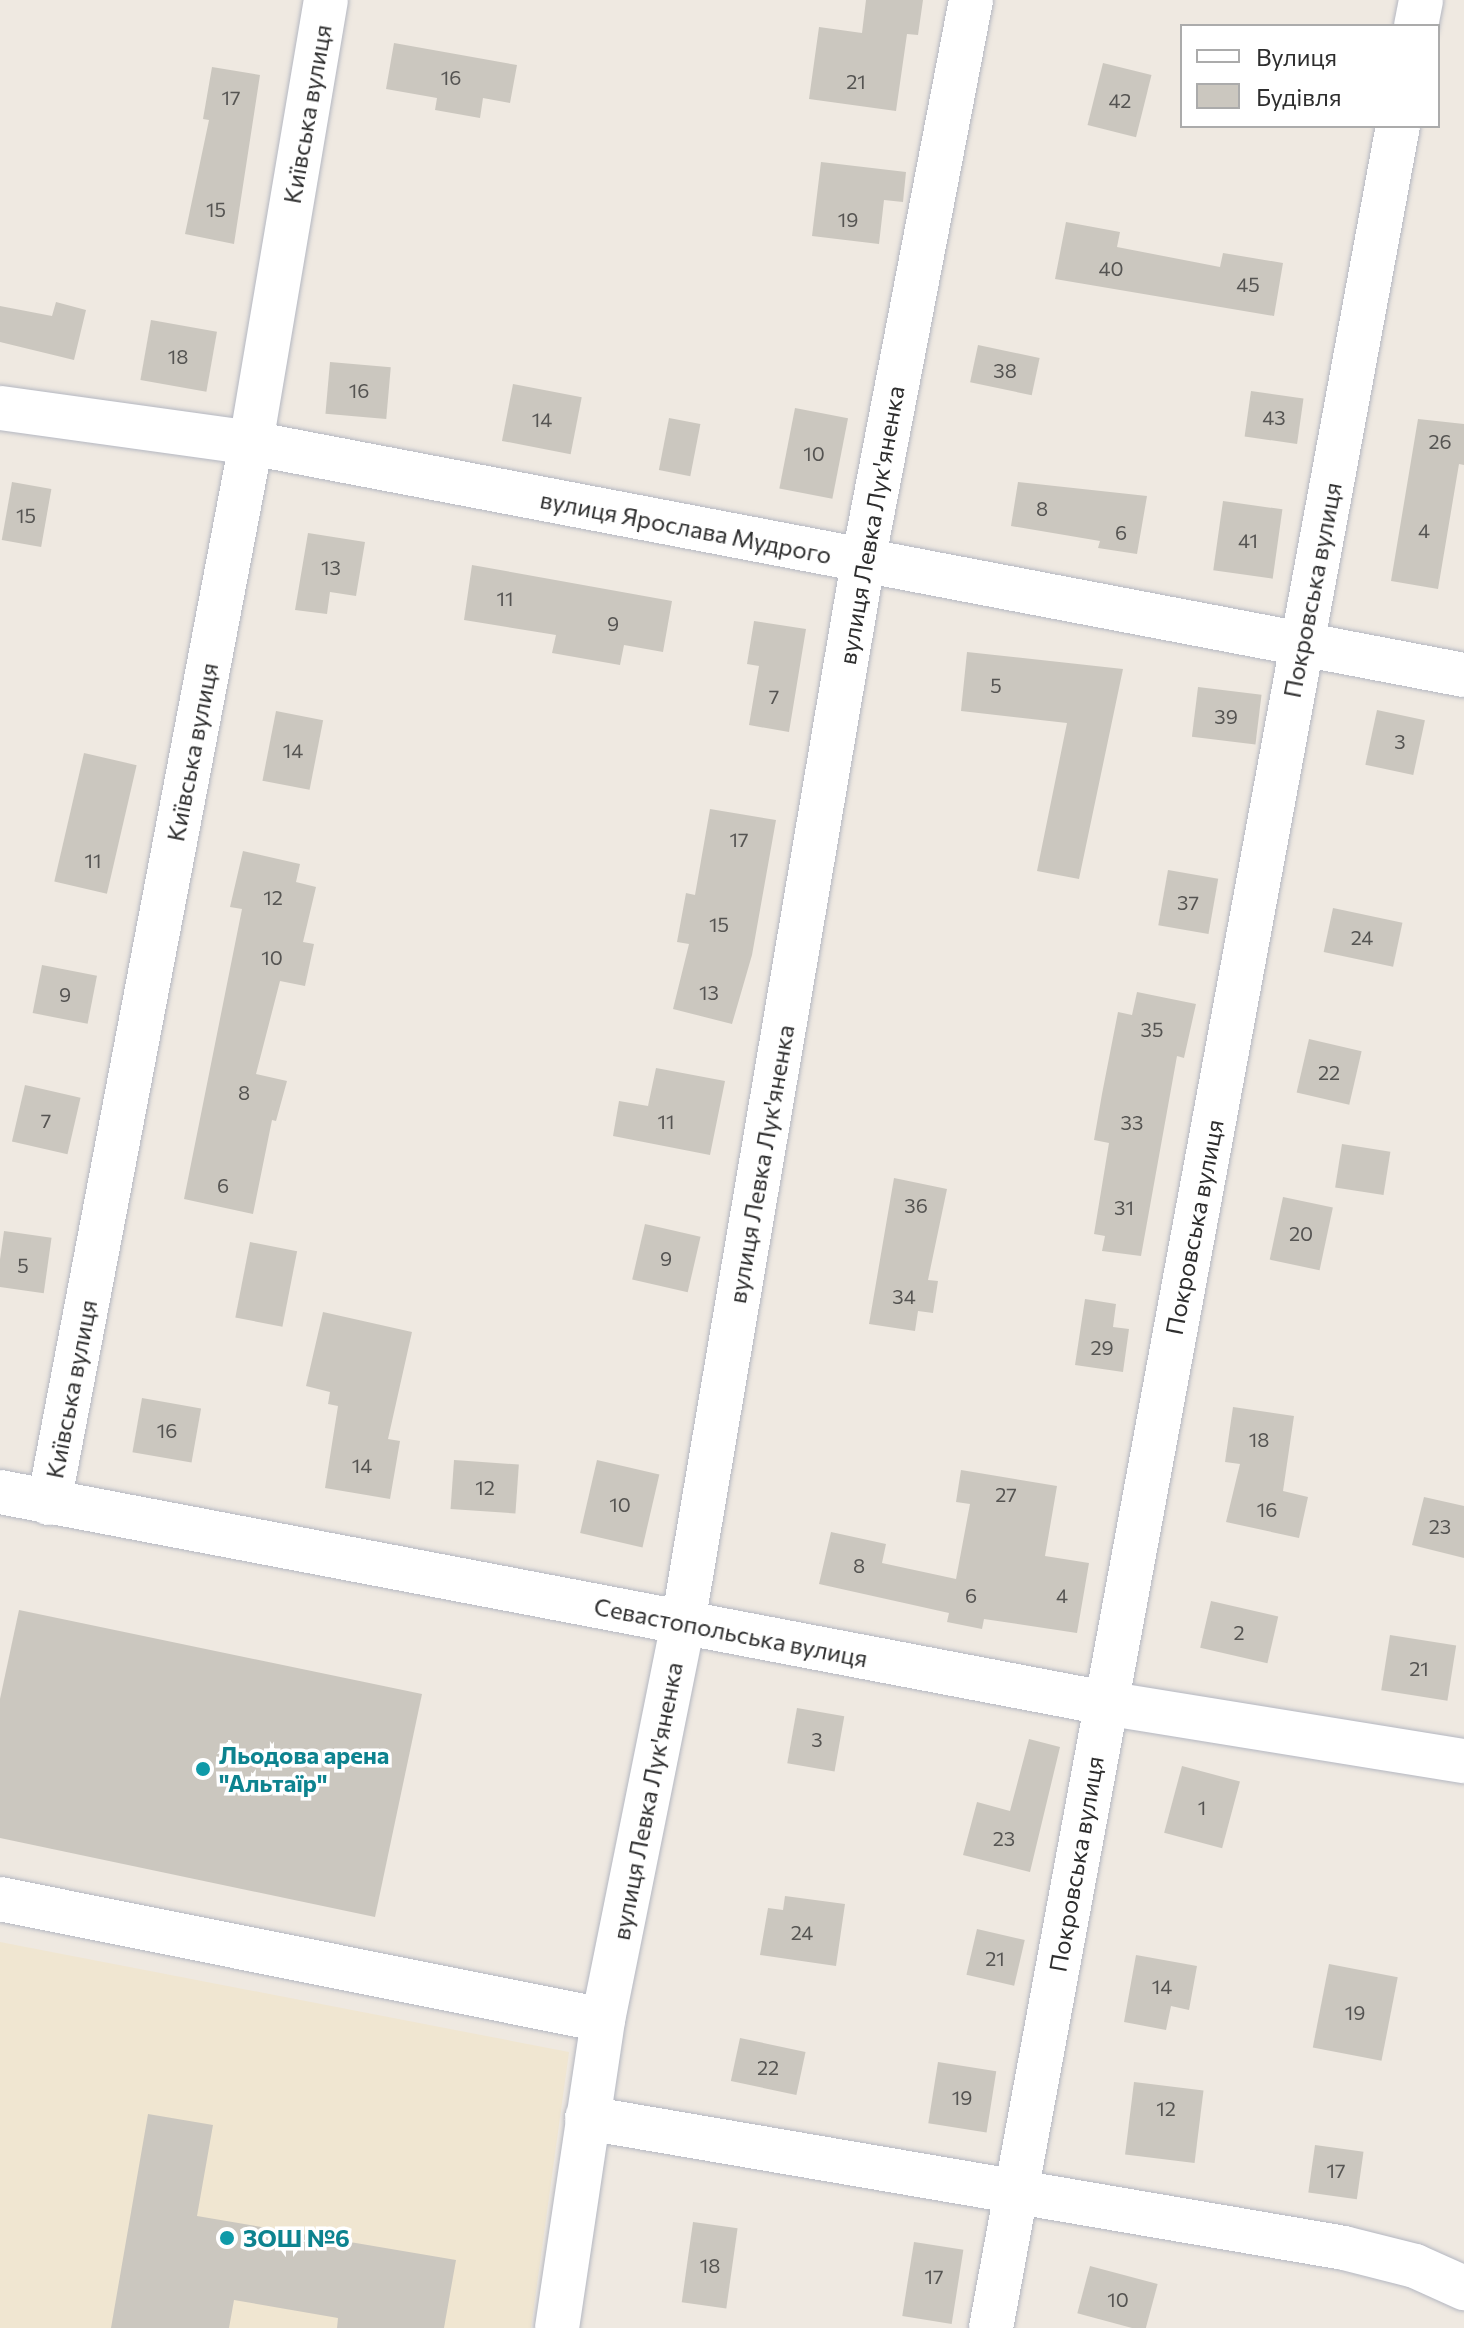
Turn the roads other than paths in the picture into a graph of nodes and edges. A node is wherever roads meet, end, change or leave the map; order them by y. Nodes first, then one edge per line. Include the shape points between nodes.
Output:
1 (326, 0) edge
2 (971, 0) edge
3 (1421, 0) edge
4 (1416, 24) edge
5 (1398, 128) edge
6 (0, 408) edge
7 (251, 443) junction
8 (863, 562) junction
9 (1301, 646) junction
10 (1464, 675) edge
11 (0, 1492) edge
12 (49, 1503) junction
13 (683, 1623) junction
14 (1105, 1703) junction
15 (1464, 1761) edge
16 (0, 1899) edge
17 (603, 2020) junction
18 (587, 2118) junction
19 (1016, 2192) junction
20 (1464, 2288) edge
21 (557, 2328) edge
22 (991, 2328) edge

1 - 7 street, Київська вулиця
2 - 8 street, вулиця Левка Лук'яненка
3 - 4 street
5 - 9 street, Покровська вулиця
6 - 7 street, вулиця Ярослава Мудрого
7 - 8 street, вулиця Ярослава Мудрого
7 - 12 street, Київська вулиця
8 - 9 street, вулиця Ярослава Мудрого
8 - 13 street, вулиця Левка Лук'яненка
9 - 10 street, вулиця Ярослава Мудрого
9 - 14 street, Покровська вулиця
11 - 12 street, Севастопольська вулиця
12 - 13 street, Севастопольська вулиця
13 - 14 street, Севастопольська вулиця
13 - 17 street, вулиця Левка Лук'яненка
14 - 15 street, Севастопольська вулиця
14 - 19 street, Покровська вулиця
16 - 17 street
17 - 18 street, вулиця Левка Лук'яненка
18 - 19 street
18 - 21 street, вулиця Левка Лук'яненка
19 - 20 street via 1344,2248 1415,2266
19 - 22 street, Покровська вулиця

